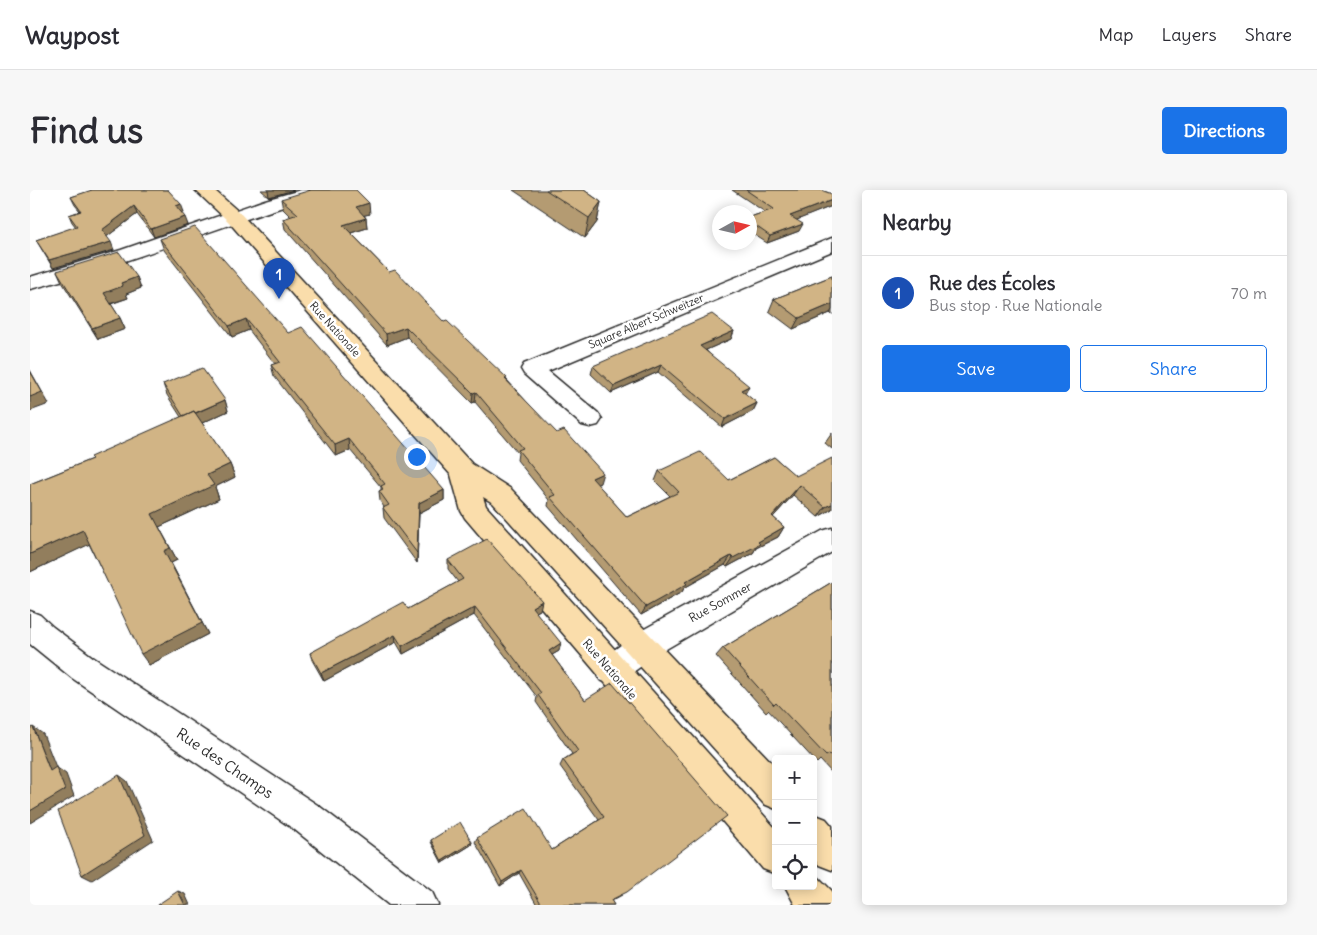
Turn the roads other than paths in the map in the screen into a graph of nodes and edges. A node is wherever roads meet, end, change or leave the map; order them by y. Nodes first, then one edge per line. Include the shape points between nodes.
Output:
1 (204, 190) edge
2 (320, 190) edge
3 (234, 217) junction
4 (832, 244) edge
5 (30, 283) edge
6 (590, 419) dead end
7 (463, 471) junction
8 (832, 539) edge
9 (30, 624) edge
10 (642, 648) junction
11 (611, 670) junction
12 (772, 788) edge
13 (817, 836) edge
14 (772, 851) edge
15 (832, 852) edge
16 (806, 890) edge
17 (418, 905) edge
18 (819, 905) edge

1 - 3 main road, Rue Nationale
2 - 3 street
3 - 5 street via 128,254
3 - 7 main road, Rue Nationale
4 - 6 street, Square Albert Schweitzer via 532,369
7 - 10 main road, Rue Nationale via 502,496
7 - 11 main road, Rue Nationale via 474,511
8 - 10 street, Rue Sommer
9 - 17 street, Rue des Champs via 83,668 307,818
10 - 11 street, Rue Sommer
10 - 12 main road, Rue Nationale
11 - 14 main road, Rue Nationale
13 - 15 main road
16 - 18 main road

